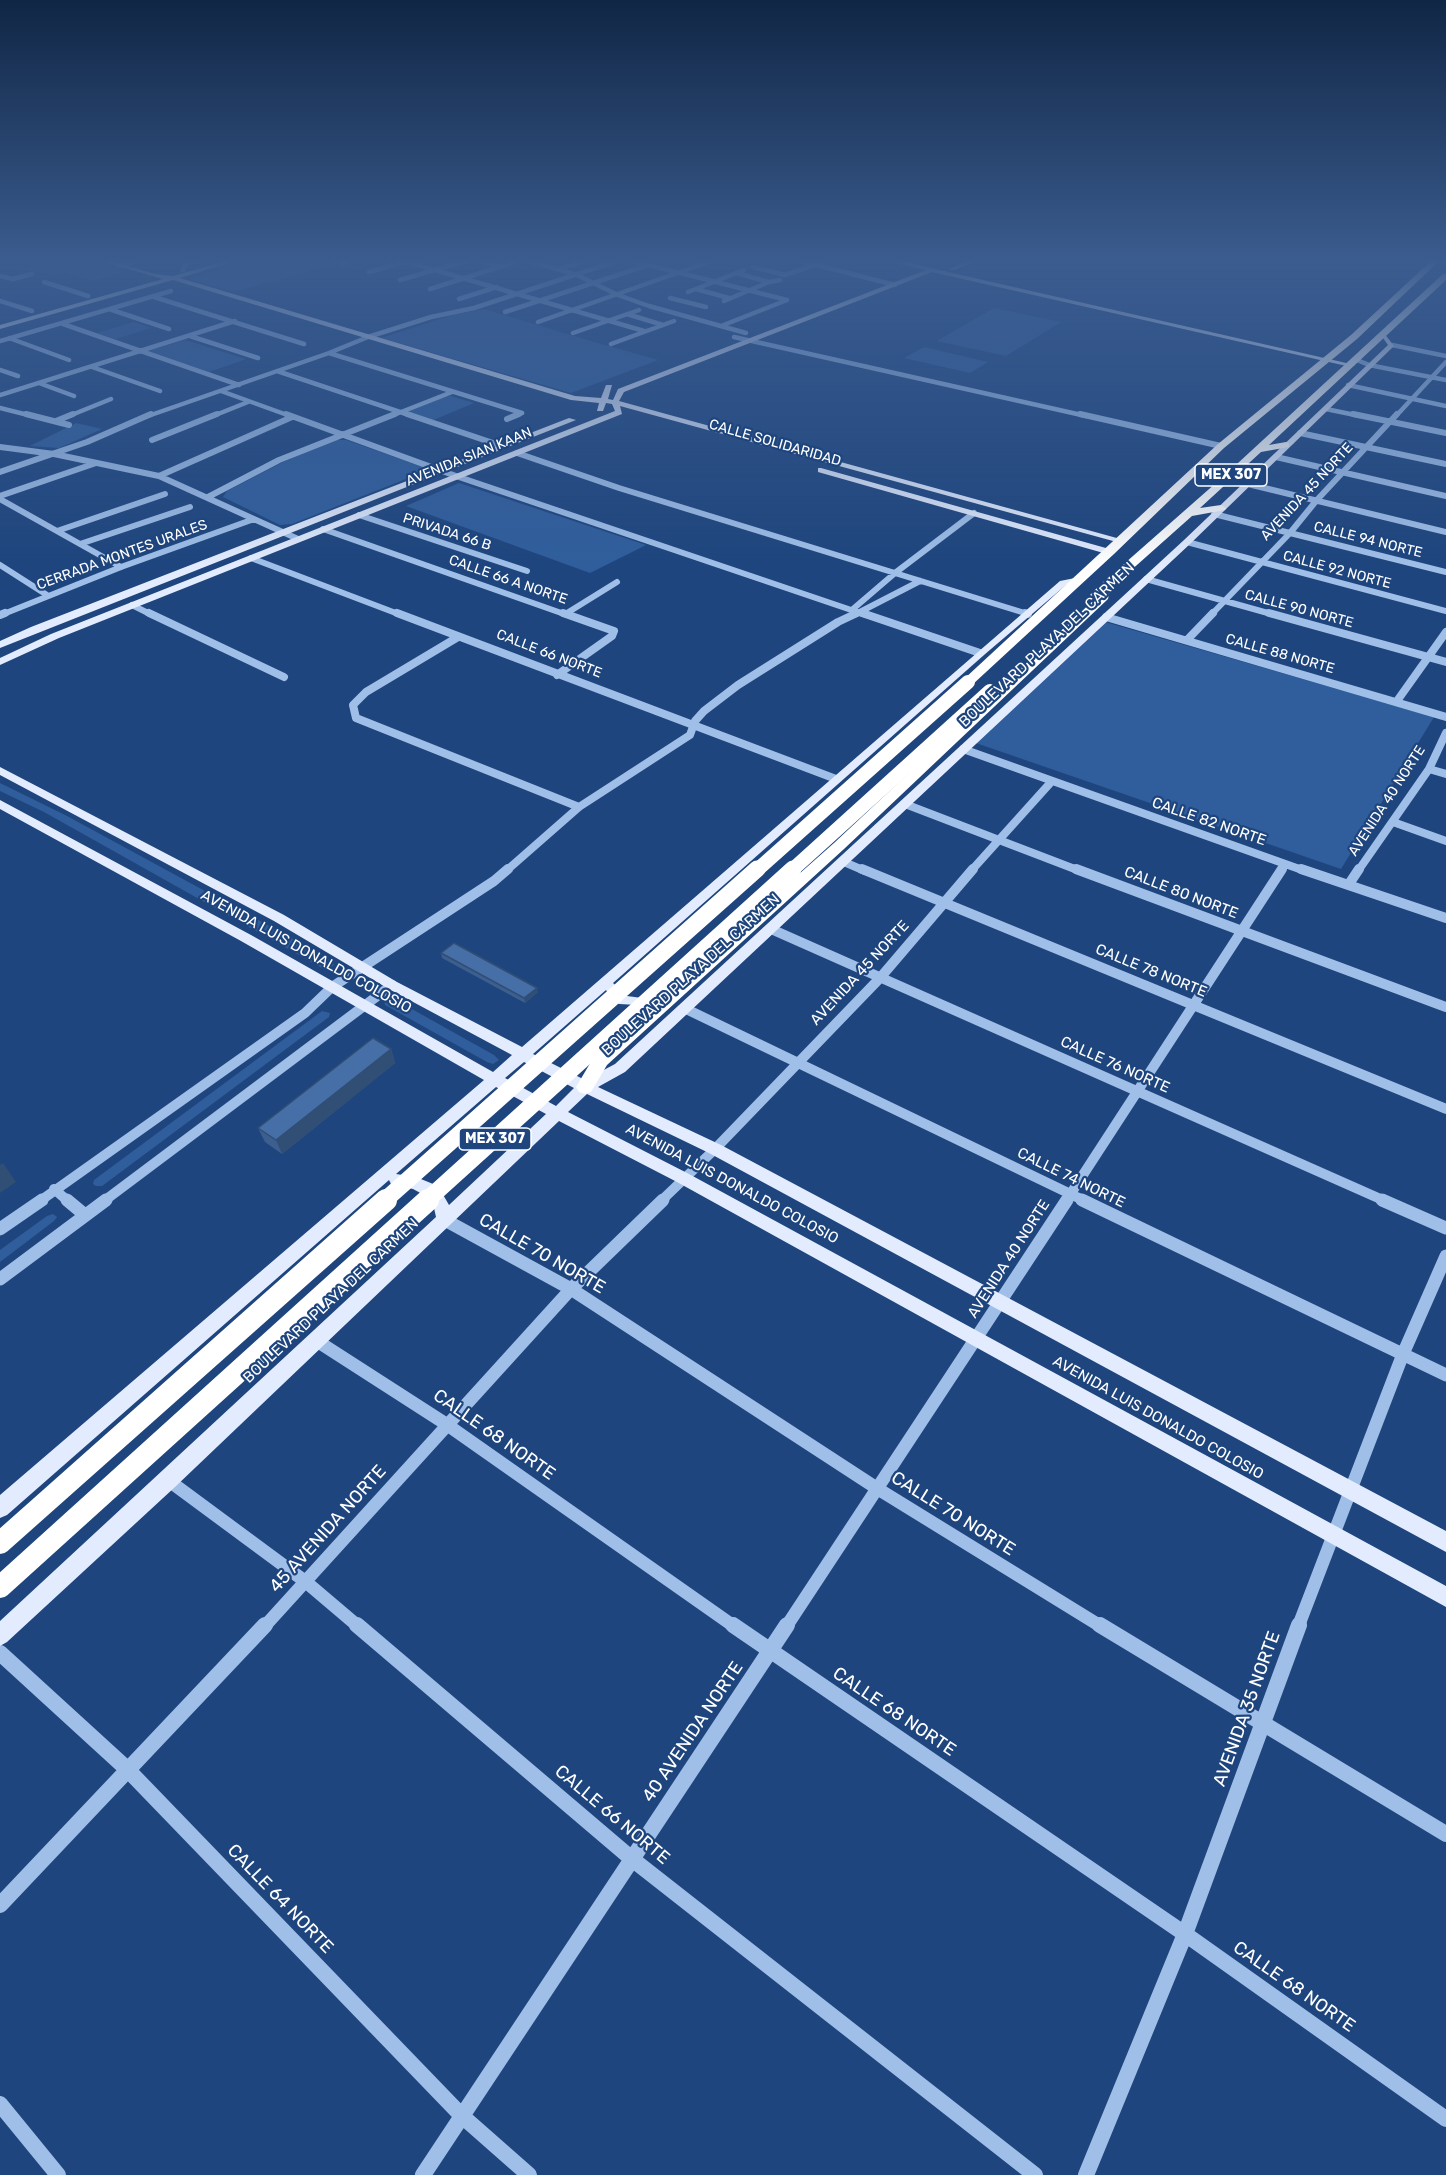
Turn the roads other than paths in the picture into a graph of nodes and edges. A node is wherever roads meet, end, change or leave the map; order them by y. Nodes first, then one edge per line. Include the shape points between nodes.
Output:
1 (106, 362) edge
2 (173, 362) edge
3 (302, 362) edge
4 (359, 362) edge
5 (431, 362) edge
6 (454, 362) edge
7 (695, 362) edge
8 (846, 362) edge
9 (1321, 362) edge
10 (1354, 362) edge
11 (1356, 362) edge
12 (1372, 362) edge
13 (1446, 362) edge
14 (1369, 365) junction
15 (661, 366) dead end
16 (92, 367) junction
17 (0, 370) edge
18 (277, 371) junction
19 (18, 376) dead end
20 (1432, 377) junction
21 (1446, 380) edge
22 (39, 383) junction
23 (239, 385) junction
24 (1348, 385) junction
25 (609, 387) junction
26 (1324, 388) junction
27 (160, 391) dead end
28 (221, 391) junction
29 (452, 392) junction
30 (0, 395) edge
31 (74, 396) dead end
32 (574, 398) junction
33 (111, 399) dead end
34 (1411, 399) junction
35 (248, 402) junction
36 (615, 402) junction
37 (602, 405) junction
38 (1446, 406) edge
39 (0, 408) edge
40 (1326, 409) junction
41 (619, 412) junction
42 (399, 413) junction
43 (292, 417) junction
44 (507, 419) dead end
45 (55, 422) junction
46 (1390, 422) junction
47 (69, 424) dead end
48 (1300, 433) junction
49 (1446, 433) edge
50 (695, 434) dead end
51 (342, 435) junction
52 (152, 440) dead end
53 (1286, 445) junction
54 (502, 446) junction
55 (1221, 446) junction
56 (0, 447) edge
57 (1368, 447) junction
58 (1258, 450) junction
59 (517, 453) junction
60 (54, 454) junction
61 (1276, 457) junction
62 (99, 462) junction
63 (1446, 464) edge
64 (817, 469) dead end
65 (439, 471) junction
66 (0, 472) edge
67 (1342, 472) junction
68 (159, 476) junction
69 (456, 476) junction
70 (1248, 484) junction
71 (165, 494) dead end
72 (1446, 496) edge
73 (0, 497) edge
74 (208, 497) junction
75 (1316, 501) junction
76 (987, 505) junction
77 (190, 507) dead end
78 (1217, 511) junction
79 (974, 513) junction
80 (1014, 513) junction
81 (1187, 513) junction
82 (359, 515) junction
83 (254, 519) junction
84 (1002, 521) junction
85 (323, 529) junction
86 (57, 531) junction
87 (282, 532) junction
88 (1446, 532) edge
89 (1290, 533) junction
90 (298, 540) junction
91 (1121, 542) junction
92 (1187, 542) junction
93 (80, 544) junction
94 (1110, 552) junction
95 (251, 558) junction
96 (1260, 562) junction
97 (0, 565) edge
98 (121, 567) junction
99 (527, 571) dead end
100 (1446, 572) edge
101 (895, 573) junction
102 (1082, 578) junction
103 (1146, 579) junction
104 (920, 581) junction
105 (617, 582) dead end
106 (1104, 587) junction
107 (47, 595) junction
108 (1225, 601) junction
109 (132, 606) junction
110 (857, 611) junction
111 (1446, 611) edge
112 (567, 613) junction
113 (1028, 614) junction
114 (0, 615) edge
115 (1106, 616) junction
116 (1446, 632) edge
117 (458, 638) junction
118 (1187, 640) junction
119 (0, 645) edge
120 (980, 653) junction
121 (1430, 657) junction
122 (0, 662) edge
123 (1446, 662) edge
124 (557, 675) junction
125 (284, 677) dead end
126 (1397, 700) junction
127 (1446, 717) edge
128 (693, 727) junction
129 (1446, 733) edge
130 (963, 749) junction
131 (1429, 769) junction
132 (0, 770) edge
133 (1446, 774) edge
134 (836, 779) junction
135 (1052, 781) junction
136 (0, 804) edge
137 (905, 804) junction
138 (579, 807) junction
139 (1393, 822) junction
140 (1001, 840) junction
141 (1446, 841) edge
142 (844, 862) junction
143 (1285, 864) junction
144 (1349, 884) junction
145 (943, 902) junction
146 (1446, 918) edge
147 (771, 929) junction
148 (1240, 932) junction
149 (364, 966) junction
150 (609, 978) junction
151 (880, 978) junction
152 (392, 985) junction
153 (332, 987) junction
154 (670, 998) junction
155 (1192, 1004) junction
156 (363, 1006) junction
157 (1446, 1007) edge
158 (684, 1008) junction
159 (523, 1054) junction
160 (797, 1062) junction
161 (495, 1079) junction
162 (585, 1088) junction
163 (1138, 1093) junction
164 (1446, 1109) edge
165 (558, 1114) junction
166 (715, 1149) junction
167 (683, 1178) junction
168 (375, 1183) junction
169 (54, 1190) junction
170 (1071, 1194) junction
171 (85, 1215) junction
172 (446, 1220) junction
173 (1446, 1228) edge
174 (0, 1229) edge
175 (1446, 1256) edge
176 (0, 1279) edge
177 (571, 1289) junction
178 (1000, 1303) junction
179 (976, 1340) junction
180 (317, 1341) junction
181 (1403, 1354) junction
182 (1446, 1375) edge
183 (446, 1424) junction
184 (168, 1480) junction
185 (878, 1489) junction
186 (1351, 1491) junction
187 (0, 1509) edge
188 (1332, 1535) junction
189 (1446, 1542) edge
190 (0, 1543) edge
191 (306, 1582) junction
192 (0, 1587) edge
193 (1446, 1597) edge
194 (0, 1635) edge
195 (770, 1651) junction
196 (0, 1653) edge
197 (1262, 1725) junction
198 (127, 1769) junction
199 (1446, 1834) edge
200 (632, 1859) junction
201 (0, 1905) edge
202 (1185, 1934) junction
203 (0, 2104) edge
204 (462, 2116) junction
205 (1446, 2119) edge
206 (58, 2175) edge
207 (423, 2175) edge
208 (529, 2175) edge
209 (1035, 2175) edge
210 (1086, 2175) edge

1 - 16 street
2 - 23 street
3 - 18 street
4 - 29 street
5 - 37 main road, CALLE SOLIDARIDAD via 581,407
6 - 32 main road, CALLE SOLIDARIDAD
7 - 36 main road via 621,391
8 - 55 street
9 - 55 highway, MEX 307
10 - 26 highway, MEX 307
11 - 14 street
12 - 14 main road, BOULEVARD PLAYA DEL CARMEN
13 - 20 street, AVENIDA 45 NORTE
14 - 20 street
14 - 24 main road, BOULEVARD PLAYA DEL CARMEN
15 - 25 main road
16 - 22 street
16 - 27 street
17 - 19 street
18 - 23 street
18 - 42 street
20 - 21 street
20 - 34 street, AVENIDA 45 NORTE
22 - 30 street
22 - 31 street
23 - 28 street
24 - 26 highway
24 - 34 street
24 - 40 main road, BOULEVARD PLAYA DEL CARMEN
25 - 32 main road
25 - 37 main road
26 - 58 highway, MEX 307
28 - 35 street
28 - 60 street
29 - 42 street
29 - 44 street via 522,413
32 - 37 main road, CALLE SOLIDARIDAD
33 - 45 street
34 - 38 street
34 - 46 street, AVENIDA 45 NORTE
35 - 43 street
35 - 52 street
36 - 37 main road, CALLE SOLIDARIDAD
36 - 41 main road
36 - 76 main road, CALLE SOLIDARIDAD
37 - 41 main road, CALLE SOLIDARIDAD
37 - 54 main road, AVENIDA SIAN KAAN
39 - 45 street
40 - 46 street
40 - 48 main road, BOULEVARD PLAYA DEL CARMEN
41 - 50 main road, CALLE SOLIDARIDAD
41 - 59 main road, AVENIDA SIAN KAAN
42 - 51 street
42 - 54 street
43 - 51 street
43 - 68 street
45 - 47 street
46 - 49 street
46 - 57 street, AVENIDA 45 NORTE
48 - 53 main road, BOULEVARD PLAYA DEL CARMEN
48 - 57 street
51 - 65 street
51 - 74 street via 279,460
53 - 58 highway
53 - 61 main road, BOULEVARD PLAYA DEL CARMEN
54 - 65 main road, AVENIDA SIAN KAAN
55 - 91 highway, MEX 307
56 - 60 street
57 - 63 street
57 - 67 street, AVENIDA 45 NORTE
58 - 81 highway, MEX 307
59 - 69 main road, AVENIDA SIAN KAAN
59 - 101 street
60 - 62 street
60 - 66 street
61 - 67 street
61 - 70 main road, BOULEVARD PLAYA DEL CARMEN
62 - 68 street
62 - 73 street
64 - 79 main road, CALLE SOLIDARIDAD
65 - 69 street
65 - 87 main road, AVENIDA SIAN KAAN
67 - 72 street
67 - 75 street, AVENIDA 45 NORTE
68 - 74 street
69 - 82 main road, AVENIDA SIAN KAAN
69 - 110 street
70 - 75 street
70 - 78 main road, BOULEVARD PLAYA DEL CARMEN
71 - 86 street
73 - 86 street
74 - 83 street
75 - 88 street
75 - 89 street, AVENIDA 45 NORTE
76 - 79 main road
76 - 80 main road, CALLE SOLIDARIDAD
77 - 93 street
78 - 81 highway
78 - 89 street, CALLE 94 NORTE
78 - 92 main road, BOULEVARD PLAYA DEL CARMEN
79 - 84 main road, CALLE SOLIDARIDAD
79 - 101 street
80 - 84 main road
80 - 91 main road, CALLE SOLIDARIDAD
81 - 106 highway, MEX 307
82 - 85 main road, AVENIDA SIAN KAAN
82 - 99 street, PRIVADA 66 B
83 - 87 street
83 - 98 street, CERRADA MONTES URALES
84 - 94 main road, CALLE SOLIDARIDAD
85 - 90 main road, AVENIDA SIAN KAAN
85 - 112 street, CALLE 66 A NORTE
86 - 93 street
87 - 90 street
87 - 119 main road, AVENIDA SIAN KAAN
89 - 96 street, AVENIDA 45 NORTE
89 - 100 street, CALLE 94 NORTE
90 - 95 main road, AVENIDA SIAN KAAN
91 - 94 highway, MEX 307
92 - 96 street, CALLE 92 NORTE
92 - 103 main road, BOULEVARD PLAYA DEL CARMEN
93 - 98 street
94 - 102 highway, MEX 307
95 - 109 main road, AVENIDA SIAN KAAN
95 - 117 street, CALLE 66 NORTE
96 - 108 street, AVENIDA 45 NORTE
96 - 111 street, CALLE 92 NORTE
97 - 107 street
98 - 107 street, CERRADA MONTES URALES
101 - 104 street
101 - 110 street
102 - 113 main road, BOULEVARD PLAYA DEL CARMEN via 1064,583
102 - 190 highway, MEX 307, bridge
103 - 108 street, CALLE 90 NORTE
103 - 115 main road, BOULEVARD PLAYA DEL CARMEN
104 - 110 street
104 - 113 street
105 - 112 street
106 - 154 highway via 1104,597
106 - 192 highway, MEX 307, bridge
107 - 114 street, CERRADA MONTES URALES
108 - 118 street, AVENIDA 45 NORTE
108 - 121 street, CALLE 90 NORTE
109 - 122 main road, AVENIDA SIAN KAAN
109 - 125 street
110 - 120 street
110 - 128 street via 738,685 704,711
112 - 124 street, CALLE 66 A NORTE via 615,634
113 - 120 main road, BOULEVARD PLAYA DEL CARMEN
115 - 118 street, CALLE 88 NORTE
115 - 130 main road, BOULEVARD PLAYA DEL CARMEN
116 - 121 street
117 - 124 street, CALLE 66 NORTE
117 - 138 street via 366,692 353,705 356,718
118 - 126 street, CALLE 88 NORTE
120 - 134 main road, BOULEVARD PLAYA DEL CARMEN
121 - 123 street, CALLE 90 NORTE
121 - 126 street
124 - 128 street, CALLE 66 NORTE
126 - 127 street, CALLE 88 NORTE
128 - 134 street, CALLE 66 NORTE
128 - 138 street via 690,735
129 - 131 street, AVENIDA 40 NORTE
130 - 135 street, CALLE 82 NORTE
130 - 137 main road, BOULEVARD PLAYA DEL CARMEN
131 - 133 street
131 - 139 street, AVENIDA 40 NORTE
132 - 149 main road, AVENIDA LUIS DONALDO COLOSIO
134 - 150 main road, BOULEVARD PLAYA DEL CARMEN
135 - 140 street, AVENIDA 45 NORTE
135 - 143 street, CALLE 82 NORTE
136 - 153 main road, AVENIDA LUIS DONALDO COLOSIO
137 - 140 street, CALLE 80 NORTE
137 - 142 main road, BOULEVARD PLAYA DEL CARMEN
138 - 149 street via 494,881
139 - 141 street
139 - 144 street, AVENIDA 40 NORTE
140 - 145 street, AVENIDA 45 NORTE
140 - 148 street, CALLE 80 NORTE
142 - 145 street, CALLE 78 NORTE
142 - 147 main road, BOULEVARD PLAYA DEL CARMEN
143 - 144 street, CALLE 82 NORTE
143 - 148 street, AVENIDA 40 NORTE
144 - 146 street, CALLE 82 NORTE
145 - 151 street, AVENIDA 45 NORTE
145 - 155 street, CALLE 78 NORTE
147 - 151 street, CALLE 76 NORTE
147 - 158 main road, BOULEVARD PLAYA DEL CARMEN
148 - 155 street, AVENIDA 40 NORTE
148 - 157 street, CALLE 80 NORTE
149 - 152 main road, AVENIDA LUIS DONALDO COLOSIO
149 - 153 street
150 - 154 main road via 611,987 624,1001 650,1004
150 - 159 main road, BOULEVARD PLAYA DEL CARMEN
151 - 160 street, AVENIDA 45 NORTE
151 - 163 street, CALLE 76 NORTE
152 - 156 street
152 - 159 main road, AVENIDA LUIS DONALDO COLOSIO
153 - 156 main road, AVENIDA LUIS DONALDO COLOSIO
153 - 169 street via 305,1013
154 - 162 highway via 601,1060
155 - 163 street, AVENIDA 40 NORTE
155 - 164 street, CALLE 78 NORTE
156 - 161 main road, AVENIDA LUIS DONALDO COLOSIO
156 - 171 street
158 - 160 street, CALLE 74 NORTE
158 - 162 main road, BOULEVARD PLAYA DEL CARMEN via 620,1068
159 - 161 main road, BOULEVARD PLAYA DEL CARMEN
159 - 162 main road, AVENIDA LUIS DONALDO COLOSIO
160 - 166 street, AVENIDA 45 NORTE
160 - 170 street, CALLE 74 NORTE
161 - 165 main road, AVENIDA LUIS DONALDO COLOSIO
161 - 168 main road, BOULEVARD PLAYA DEL CARMEN
162 - 165 main road, BOULEVARD PLAYA DEL CARMEN
162 - 166 main road, AVENIDA LUIS DONALDO COLOSIO
163 - 170 street, AVENIDA 40 NORTE
163 - 173 street, CALLE 76 NORTE
165 - 167 main road, AVENIDA LUIS DONALDO COLOSIO
165 - 172 main road, BOULEVARD PLAYA DEL CARMEN
166 - 167 street, AVENIDA 45 NORTE
166 - 178 main road, AVENIDA LUIS DONALDO COLOSIO
167 - 177 street, 45 AVENIDA NORTE
167 - 179 main road, AVENIDA LUIS DONALDO COLOSIO
168 - 172 main road via 416,1183 432,1191
168 - 187 main road, BOULEVARD PLAYA DEL CARMEN
169 - 171 street
169 - 174 street
170 - 178 street, AVENIDA 40 NORTE
170 - 181 street, CALLE 74 NORTE
171 - 176 street
172 - 177 street, CALLE 70 NORTE
172 - 180 main road, BOULEVARD PLAYA DEL CARMEN
175 - 181 street, AVENIDA 35 NORTE
177 - 183 street, 45 AVENIDA NORTE
177 - 185 street, CALLE 70 NORTE
178 - 179 street, AVENIDA 40 NORTE
178 - 186 main road, AVENIDA LUIS DONALDO COLOSIO
179 - 185 street, 40 AVENIDA NORTE
179 - 188 main road, AVENIDA LUIS DONALDO COLOSIO
180 - 183 street, CALLE 68 NORTE
180 - 184 main road, BOULEVARD PLAYA DEL CARMEN
181 - 182 street, CALLE 74 NORTE
181 - 186 street, AVENIDA 35 NORTE
183 - 191 street, 45 AVENIDA NORTE
183 - 195 street, CALLE 68 NORTE
184 - 191 street, CALLE 66 NORTE
184 - 194 main road, BOULEVARD PLAYA DEL CARMEN
185 - 195 street, 40 AVENIDA NORTE
185 - 197 street, CALLE 70 NORTE
186 - 188 street, AVENIDA 35 NORTE
186 - 189 main road, AVENIDA LUIS DONALDO COLOSIO
188 - 193 main road, AVENIDA LUIS DONALDO COLOSIO
188 - 197 street, AVENIDA 35 NORTE
191 - 198 street, 45 AVENIDA NORTE
191 - 200 street, CALLE 66 NORTE
195 - 200 street, 40 AVENIDA NORTE
195 - 202 street, CALLE 68 NORTE
196 - 198 street, CALLE 64 NORTE
197 - 199 street, CALLE 70 NORTE
197 - 202 street, AVENIDA 35 NORTE
198 - 201 street, 45 AVENIDA NORTE
198 - 204 street, CALLE 64 NORTE
200 - 204 street, 40 AVENIDA NORTE
200 - 209 street, CALLE 66 NORTE
202 - 205 street, CALLE 68 NORTE
202 - 210 street, AVENIDA 35 NORTE
203 - 206 street
204 - 207 street, 40 AVENIDA NORTE
204 - 208 street, CALLE 64 NORTE

